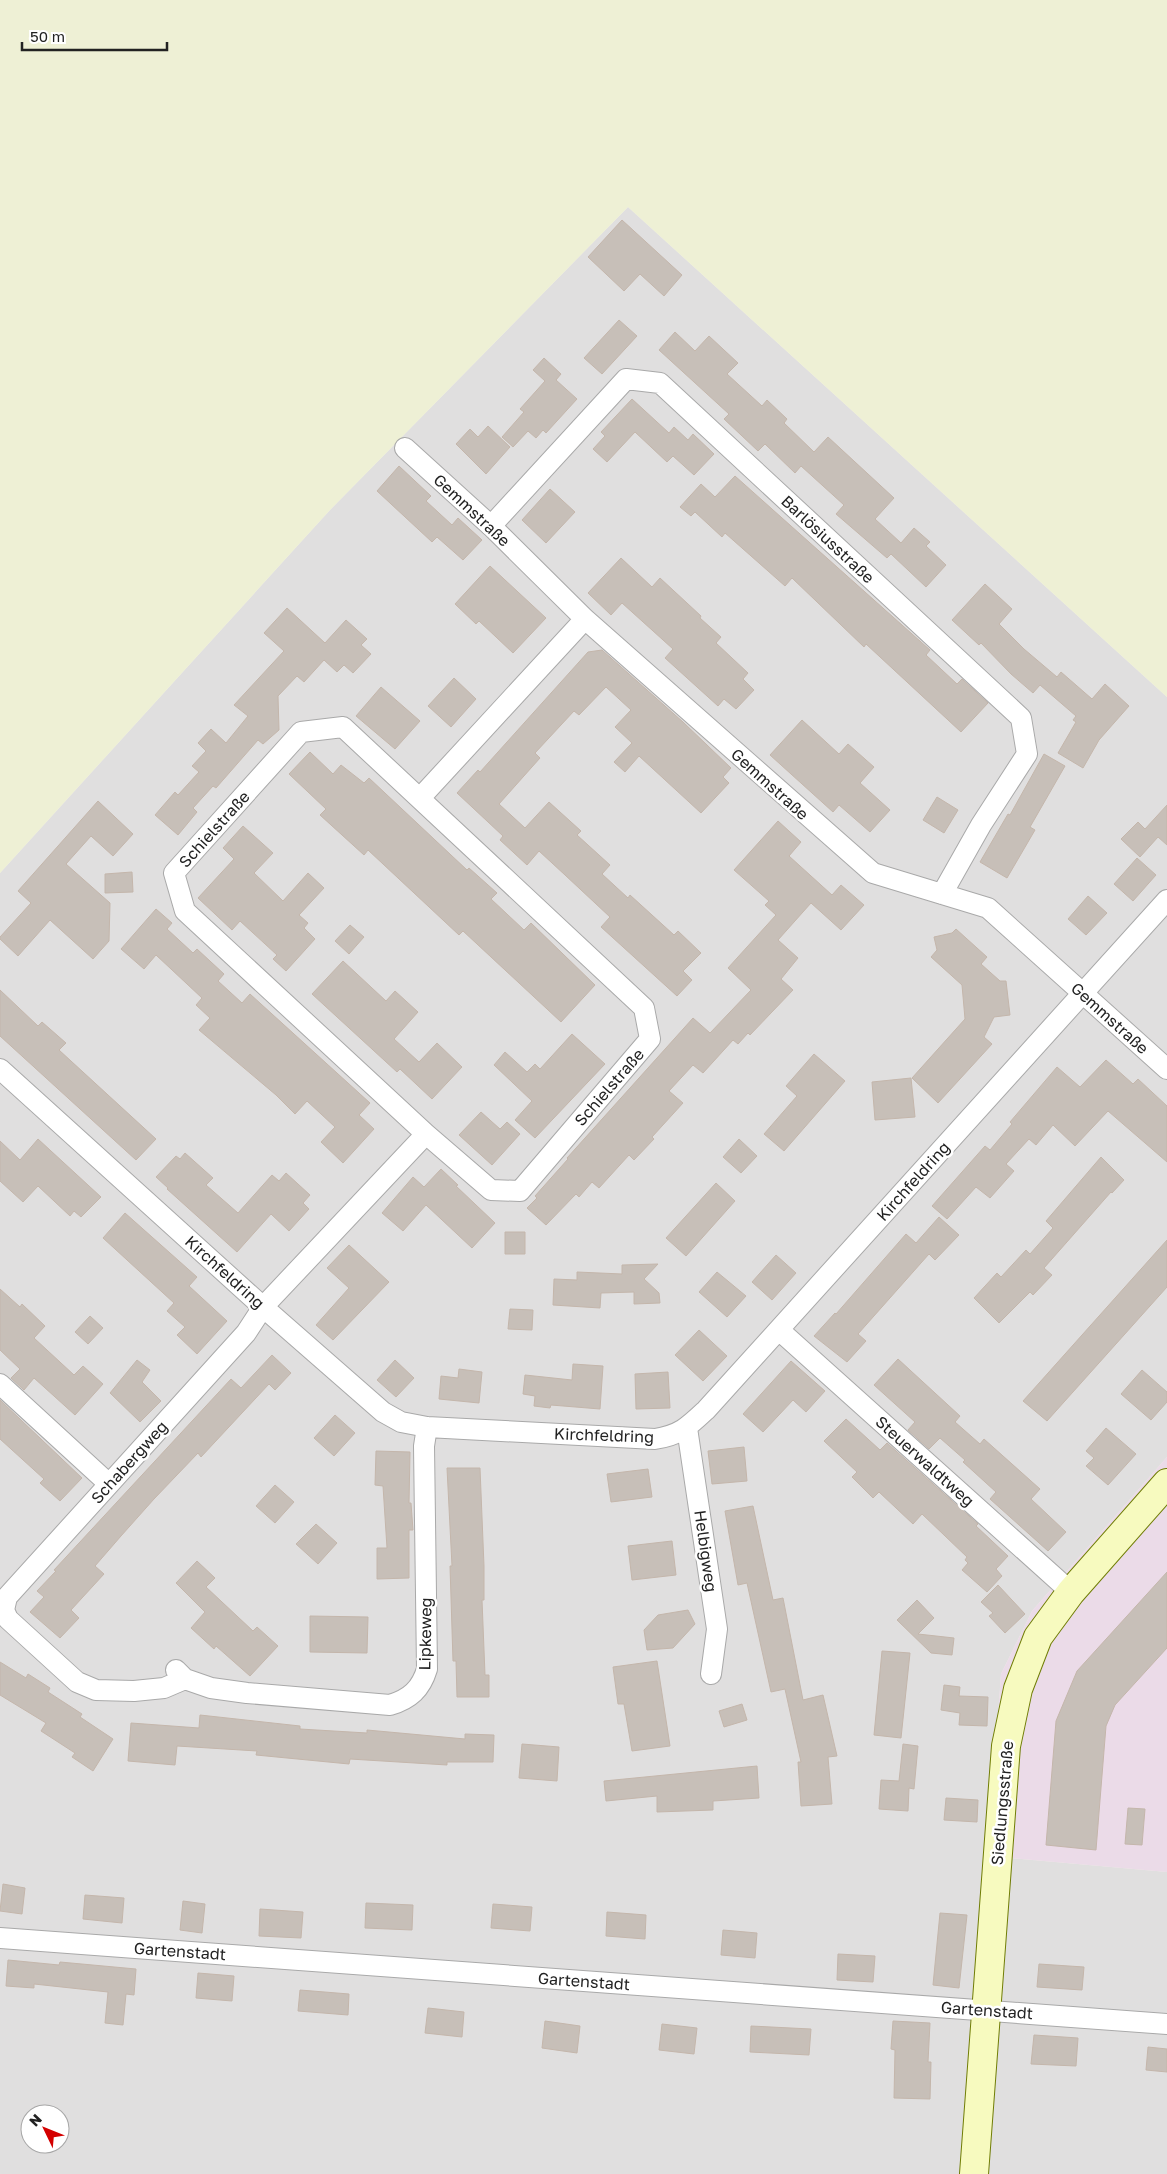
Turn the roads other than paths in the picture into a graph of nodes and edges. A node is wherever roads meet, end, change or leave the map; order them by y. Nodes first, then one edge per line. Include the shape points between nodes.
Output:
1 (405, 448) dead end
2 (491, 526) junction
3 (585, 619) junction
4 (420, 798) junction
5 (942, 894) junction
6 (1167, 900) edge
7 (1083, 994) junction
8 (0, 1069) edge
9 (1167, 1069) edge
10 (426, 1134) junction
11 (263, 1307) junction
12 (779, 1330) junction
13 (0, 1384) edge
14 (427, 1427) junction
15 (688, 1428) junction
16 (1167, 1483) edge
17 (109, 1484) junction
18 (1070, 1592) junction
19 (8, 1619) joint
20 (711, 1674) dead end
21 (0, 1938) edge
22 (987, 2010) junction
23 (1167, 2024) edge
24 (974, 2174) edge

1 - 2 street, Gemmstraße
2 - 3 street, Gemmstraße
2 - 5 street, Barlösiusstraße via 626,379 660,383 1021,718 1027,754
3 - 4 street
3 - 5 street, Gemmstraße via 872,873
4 - 10 street, Schielstraße via 644,1008 650,1039 520,1191 491,1190
4 - 10 street, Schielstraße via 343,727 301,732 174,873 185,911
5 - 7 street, Gemmstraße via 988,908
6 - 7 street, Kirchfeldring
7 - 9 street, Gemmstraße
7 - 12 street, Kirchfeldring
8 - 11 street, Kirchfeldring
10 - 11 street
11 - 14 street, Kirchfeldring via 383,1412 401,1422
11 - 17 street, Schabergweg via 246,1333
12 - 15 street, Kirchfeldring
12 - 18 street, Steuerwaldtweg
13 - 17 street
14 - 15 street, Kirchfeldring via 655,1439 672,1436
14 - 19 street, Lipkeweg via 424,1446 427,1669 424,1681 403,1701 390,1705 248,1693 211,1688 180,1674 156,1688 96,1690 77,1682
15 - 20 street, Helbigweg via 717,1629
16 - 18 street, Siedlungsstraße
17 - 19 street, Schabergweg via 7,1597 4,1610
18 - 22 street, Siedlungsstraße via 1038,1638 1010,1718
21 - 22 street, Gartenstadt
22 - 23 street, Gartenstadt
22 - 24 street, Siedlungsstraße

